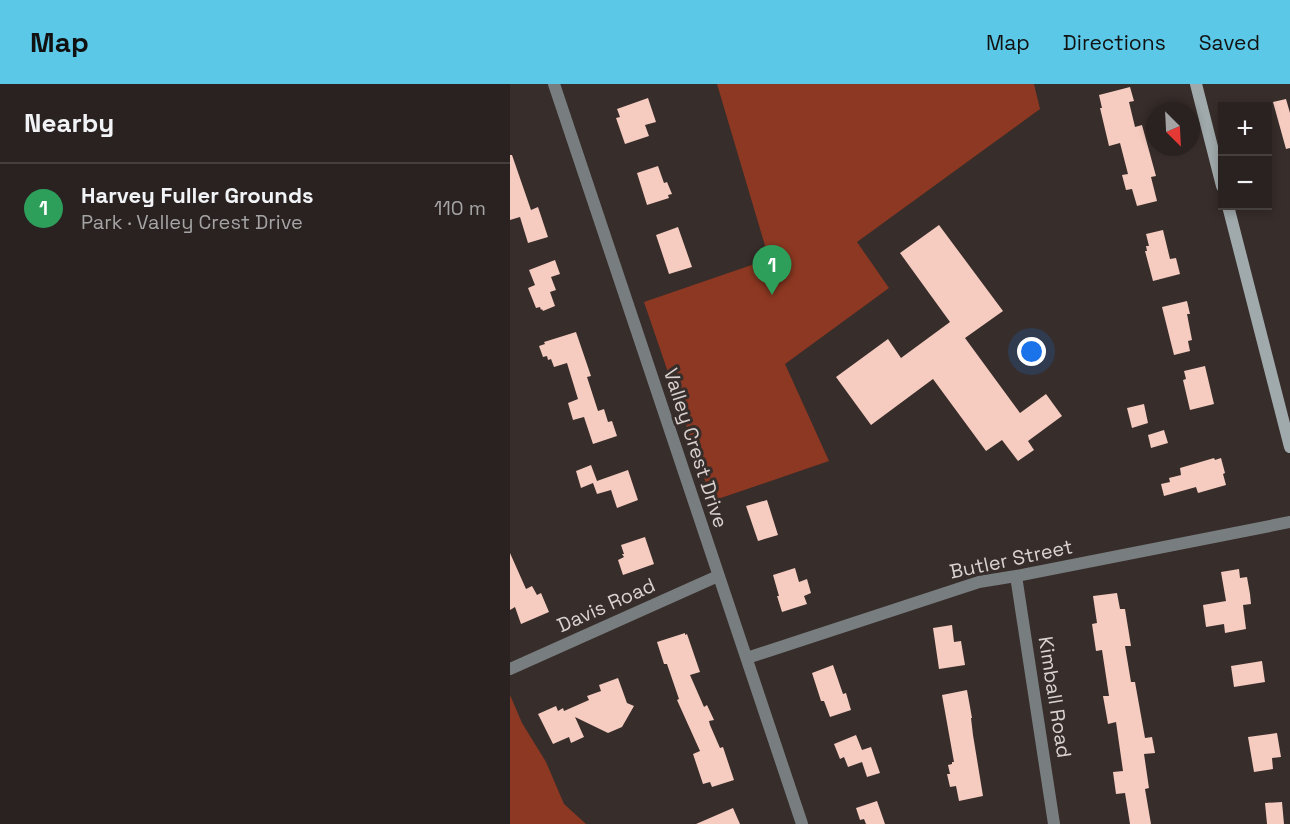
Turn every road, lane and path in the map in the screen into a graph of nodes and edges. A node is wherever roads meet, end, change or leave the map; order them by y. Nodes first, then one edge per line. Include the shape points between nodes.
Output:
1 (554, 84) edge
2 (1196, 84) edge
3 (1218, 170) edge
4 (1229, 210) edge
5 (1290, 447) edge
6 (1290, 522) edge
7 (718, 576) junction
8 (1016, 576) junction
9 (747, 658) junction
10 (510, 669) edge
11 (802, 824) edge
12 (1054, 824) edge

1 - 7 street, Valley Crest Drive
2 - 3 main road
4 - 5 main road
6 - 8 street, Butler Street
7 - 9 street, Valley Crest Drive
7 - 10 street, Davis Road
8 - 9 street, Butler Street via 980,582
8 - 12 street, Kimball Road
9 - 11 street, Valley Crest Drive

